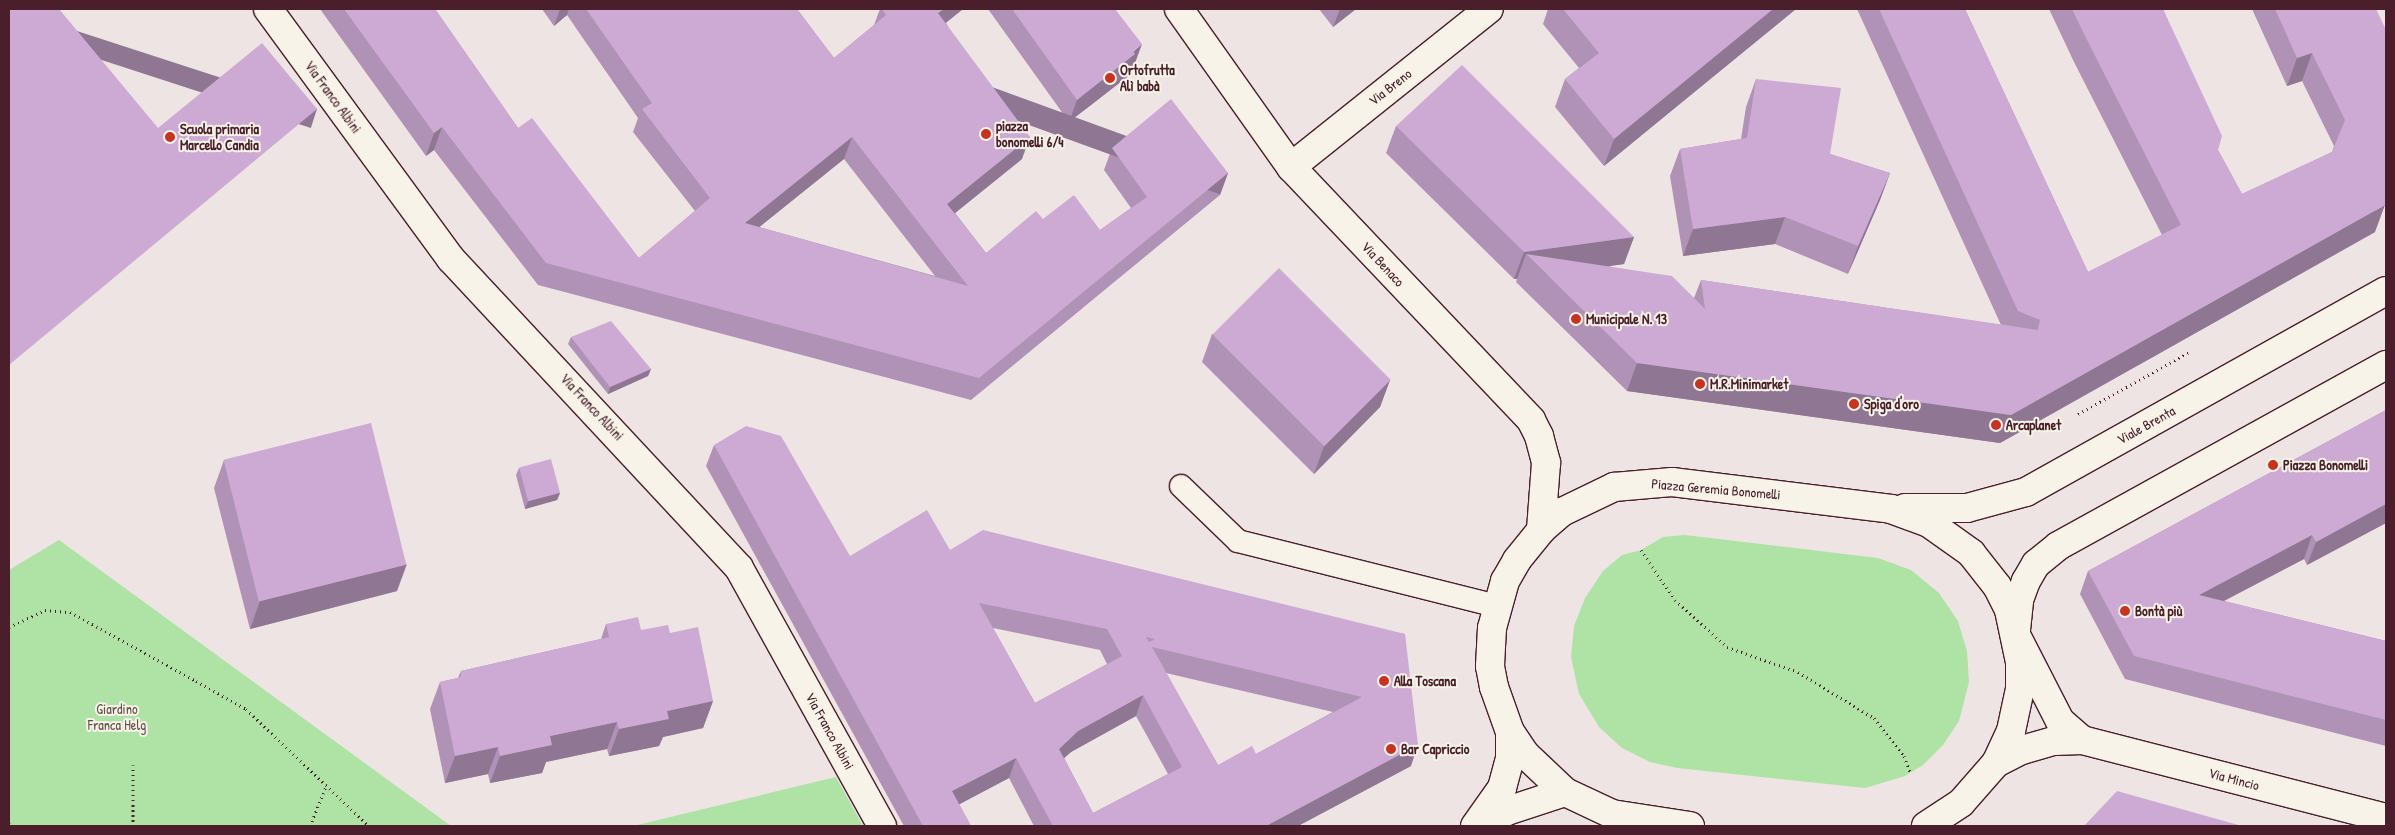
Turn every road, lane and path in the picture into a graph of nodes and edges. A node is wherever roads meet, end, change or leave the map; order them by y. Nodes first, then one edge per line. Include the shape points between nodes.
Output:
1 (268, 9) edge
2 (1179, 9) edge
3 (1489, 9) edge
4 (1292, 167) junction
5 (2386, 291) edge
6 (2191, 351) edge
7 (2386, 365) edge
8 (2078, 414) edge
9 (1181, 486) dead end
10 (1891, 508) junction
11 (1541, 530) junction
12 (1640, 550) dead end
13 (1496, 606) junction
14 (9, 627) edge
15 (2016, 634) junction
16 (1510, 732) junction
17 (2082, 740) junction
18 (1996, 763) junction
19 (133, 765) dead end
20 (1911, 774) dead end
21 (327, 784) junction
22 (1565, 792) junction
23 (2386, 818) edge
24 (9, 824) edge
25 (13, 826) edge
26 (133, 826) edge
27 (310, 826) edge
28 (369, 826) edge
29 (882, 826) edge
30 (1475, 826) edge
31 (1480, 826) edge
32 (1690, 826) edge
33 (1926, 826) edge

1 - 29 street, Via Franco Albini via 452,259 740,568
2 - 4 street, Via Benaco
3 - 4 street, Via Breno
4 - 11 street, Via Benaco via 1531,420 1546,463
5 - 10 street, Viale Brenta via 2026,492 1966,508
6 - 8 path
7 - 15 street via 2058,546 2036,564 2026,581 2019,600
9 - 13 lane via 1238,541
10 - 11 street, Piazza Geremia Bonomelli via 1656,481 1614,487 1587,498
10 - 15 street, Piazza Geremia Bonomelli via 1929,523 1971,553 1997,586
11 - 13 street, Piazza Geremia Bonomelli via 1516,560
12 - 20 path via 1675,600 1727,647 1798,672 1874,718 1904,756
13 - 16 street, Piazza Geremia Bonomelli via 1490,666
14 - 21 path via 45,610 70,612 246,709
15 - 17 street, Via Mincio via 2060,721
15 - 18 street, Piazza Geremia Bonomelli via 2020,689 2011,731
16 - 22 street, Piazza Geremia Bonomelli via 1537,768
16 - 30 street via 1510,759 1502,788
17 - 18 street, Via Mincio via 2054,741 2022,750
17 - 23 street, Via Mincio
18 - 33 street, Piazza Geremia Bonomelli via 1961,803
19 - 26 path
21 - 27 path
21 - 28 path
22 - 31 street via 1507,811
22 - 32 street, Piazza Geremia Bonomelli via 1612,814
24 - 25 path

